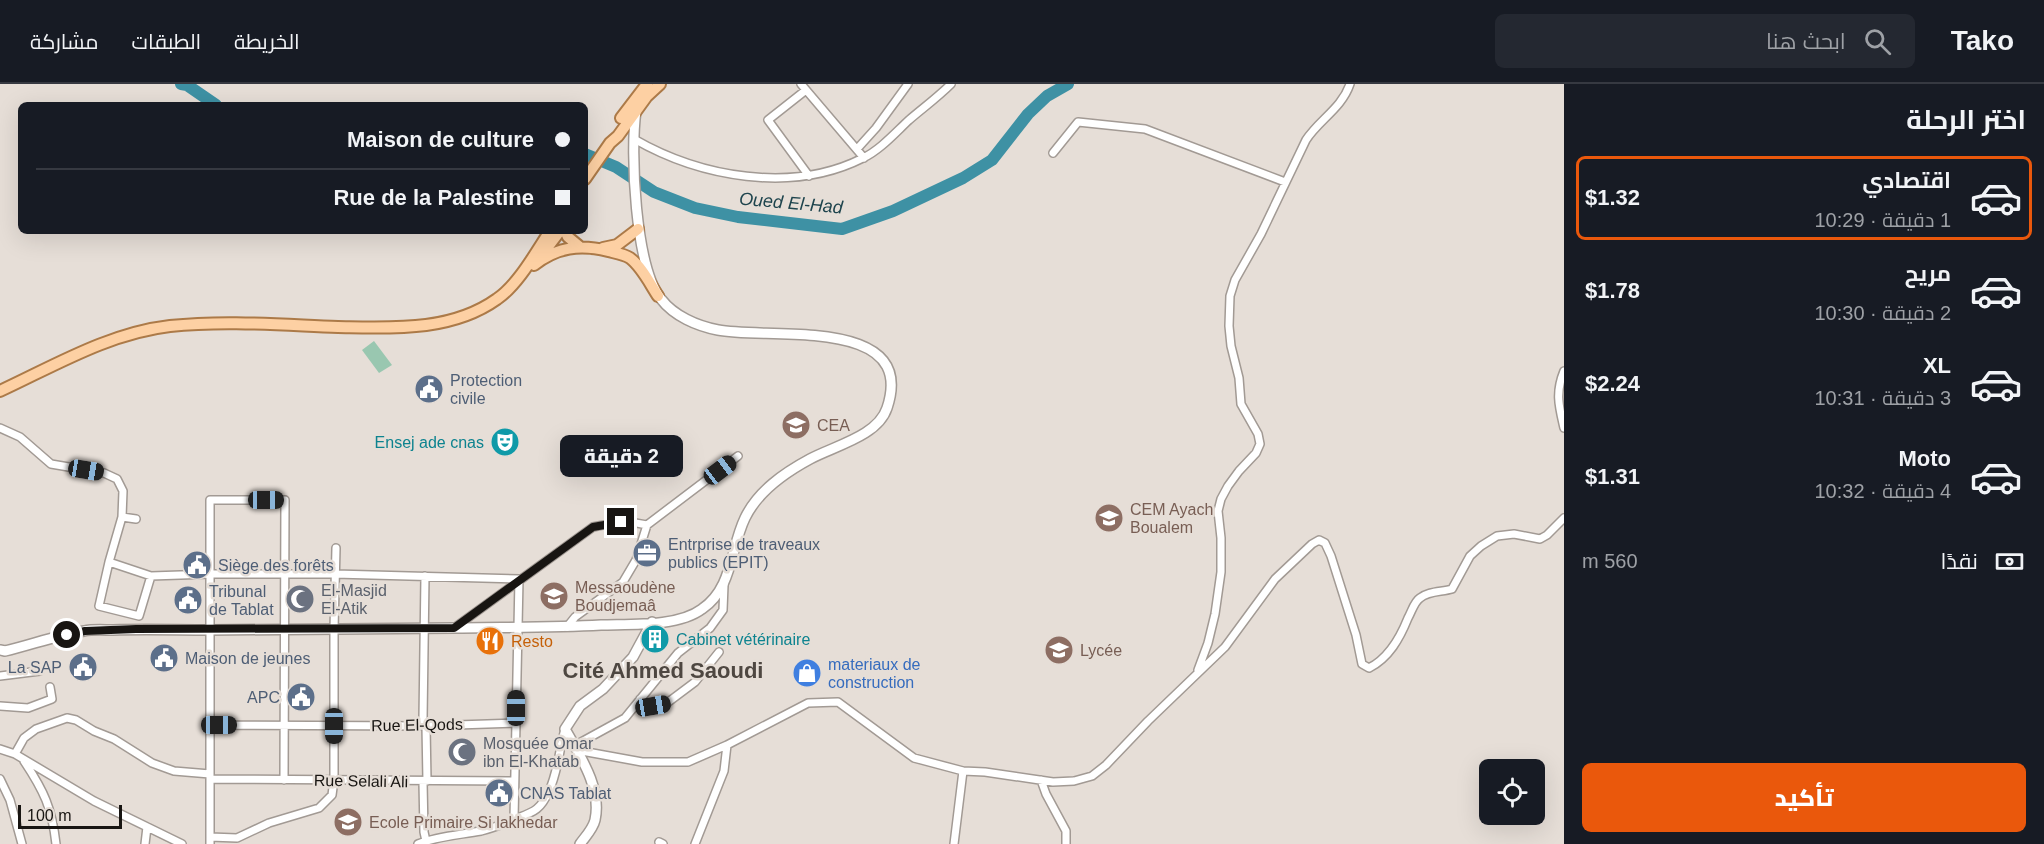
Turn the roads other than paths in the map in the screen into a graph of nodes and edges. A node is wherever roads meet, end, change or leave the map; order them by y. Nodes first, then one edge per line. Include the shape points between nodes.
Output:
1 (909, 84) edge
2 (951, 84) edge
3 (1350, 84) edge
4 (654, 85) edge
5 (804, 87) edge
6 (636, 111) junction
7 (619, 135) junction
8 (634, 139) junction
9 (610, 143) junction
10 (857, 149) junction
11 (1053, 153) dead end
12 (634, 156) junction
13 (864, 158) junction
14 (588, 175) edge
15 (809, 176) junction
16 (1285, 182) junction
17 (638, 229) junction
18 (548, 234) edge
19 (558, 234) edge
20 (566, 234) edge
21 (580, 247) junction
22 (600, 249) junction
23 (534, 265) junction
24 (515, 281) junction
25 (658, 296) junction
26 (1564, 371) edge
27 (0, 391) edge
28 (0, 428) edge
29 (1564, 428) edge
30 (738, 456) dead end
31 (122, 517) junction
32 (1564, 518) edge
33 (136, 519) dead end
34 (647, 525) junction
35 (336, 548) dead end
36 (109, 562) junction
37 (210, 574) junction
38 (336, 574) junction
39 (285, 575) junction
40 (151, 576) junction
41 (425, 576) junction
42 (519, 579) junction
43 (724, 585) junction
44 (139, 616) junction
45 (652, 622) junction
46 (424, 628) junction
47 (454, 628) junction
48 (567, 628) junction
49 (136, 629) junction
50 (285, 629) junction
51 (334, 629) junction
52 (517, 629) junction
53 (210, 630) junction
54 (2, 652) edge
55 (719, 652) dead end
56 (40, 671) dead end
57 (1197, 673) junction
58 (0, 676) edge
59 (50, 687) dead end
60 (640, 699) junction
61 (0, 706) edge
62 (516, 723) junction
63 (210, 725) junction
64 (285, 726) junction
65 (334, 726) junction
66 (426, 726) junction
67 (565, 729) junction
68 (727, 745) junction
69 (575, 748) junction
70 (0, 749) edge
71 (15, 754) junction
72 (23, 760) junction
73 (963, 771) junction
74 (210, 776) junction
75 (0, 779) edge
76 (284, 780) junction
77 (334, 780) junction
78 (1041, 780) junction
79 (425, 781) junction
80 (513, 781) junction
81 (514, 819) junction
82 (147, 826) junction
83 (210, 840) edge
84 (426, 841) junction
85 (22, 844) edge
86 (56, 844) edge
87 (145, 844) edge
88 (182, 844) edge
89 (418, 844) edge
90 (580, 844) edge
91 (694, 844) edge
92 (954, 844) edge
93 (1066, 844) edge

1 - 10 street
2 - 13 street
3 - 16 street via 1331,113 1305,140
4 - 6 main road
4 - 9 main road via 618,123
5 - 10 street
5 - 15 street via 768,120
6 - 7 main road
6 - 8 main road
7 - 9 main road
7 - 12 main road via 628,140
8 - 12 main road
8 - 15 street via 675,158 732,174
9 - 14 main road
10 - 13 street
11 - 16 street via 1078,122 1119,125 1145,129
12 - 17 main road
13 - 15 street
16 - 57 street via 1230,296 1228,326 1240,404 1260,444 1221,500 1221,572 1215,614
17 - 22 main road via 617,244
17 - 25 main road
18 - 24 main road
19 - 23 main road
20 - 21 main road
21 - 22 main road
21 - 23 main road via 555,251
22 - 25 main road via 632,259
23 - 24 main road
24 - 27 main road via 486,307 456,319 421,326 226,324 136,332
25 - 43 main road via 685,318 720,330 858,343 880,356 891,376 886,413 872,428 806,461 760,495 738,533
26 - 29 street via 1557,399
28 - 31 street via 20,436 51,464 117,479 123,491
30 - 34 street
31 - 33 street
31 - 36 street
32 - 57 street via 1540,539 1514,534 1497,536 1481,546 1470,556 1452,589 1420,598 1393,647 1369,668 1362,664 1331,556 1319,540 1275,579 1225,647
34 - 42 street via 632,521 593,527
34 - 48 street via 636,560 623,582 575,617
35 - 38 street
36 - 40 street
36 - 44 street via 99,606
37 - 39 street
37 - 39 street via 210,500 285,500
37 - 40 street
37 - 53 street
38 - 39 street
38 - 41 street
38 - 51 street
39 - 50 street
40 - 44 street
41 - 42 street
41 - 46 street
42 - 47 street
42 - 52 street
43 - 45 main road via 700,611 683,619
43 - 60 street via 723,610 710,628 678,653
44 - 49 street
45 - 48 main road
45 - 67 main road via 633,657 603,689 580,706
46 - 47 main road
46 - 51 main road
46 - 66 street
47 - 52 main road
48 - 52 main road
49 - 53 main road
49 - 54 main road via 85,631
50 - 51 main road
50 - 53 main road
50 - 64 street
51 - 65 street
52 - 62 street
53 - 63 street
55 - 60 street via 695,682 667,704 653,706
56 - 58 street
57 - 78 street via 1092,776 1074,781
59 - 61 street via 52,699 28,708
60 - 69 street via 625,718
62 - 66 street, Rue El-Qods
62 - 80 street
63 - 64 street, Rue El-Qods
63 - 74 street
64 - 65 street, Rue El-Qods
64 - 76 street
65 - 66 street, Rue El-Qods
65 - 77 street
66 - 79 street
67 - 69 main road
67 - 81 street via 549,792 533,813
68 - 69 street via 688,762 642,762
68 - 73 street via 808,703 838,702 914,759
68 - 91 street via 724,771
69 - 90 main road via 590,777 597,804 594,823
70 - 71 street
71 - 72 street
71 - 74 street, Rue Selali Ali via 24,738 36,729 67,718 114,739 152,763
72 - 82 street
72 - 86 street via 46,798
73 - 78 street
73 - 92 street
74 - 76 street, Rue Selali Ali
74 - 83 street
75 - 85 street
76 - 77 street, Rue Selali Ali
77 - 79 street, Rue Selali Ali
77 - 83 street via 332,795 319,808 237,837
78 - 93 street via 1066,831
79 - 80 street, Rue Selali Ali
79 - 84 street
80 - 81 street
81 - 84 street via 480,831
82 - 87 street
82 - 88 street
84 - 89 street

